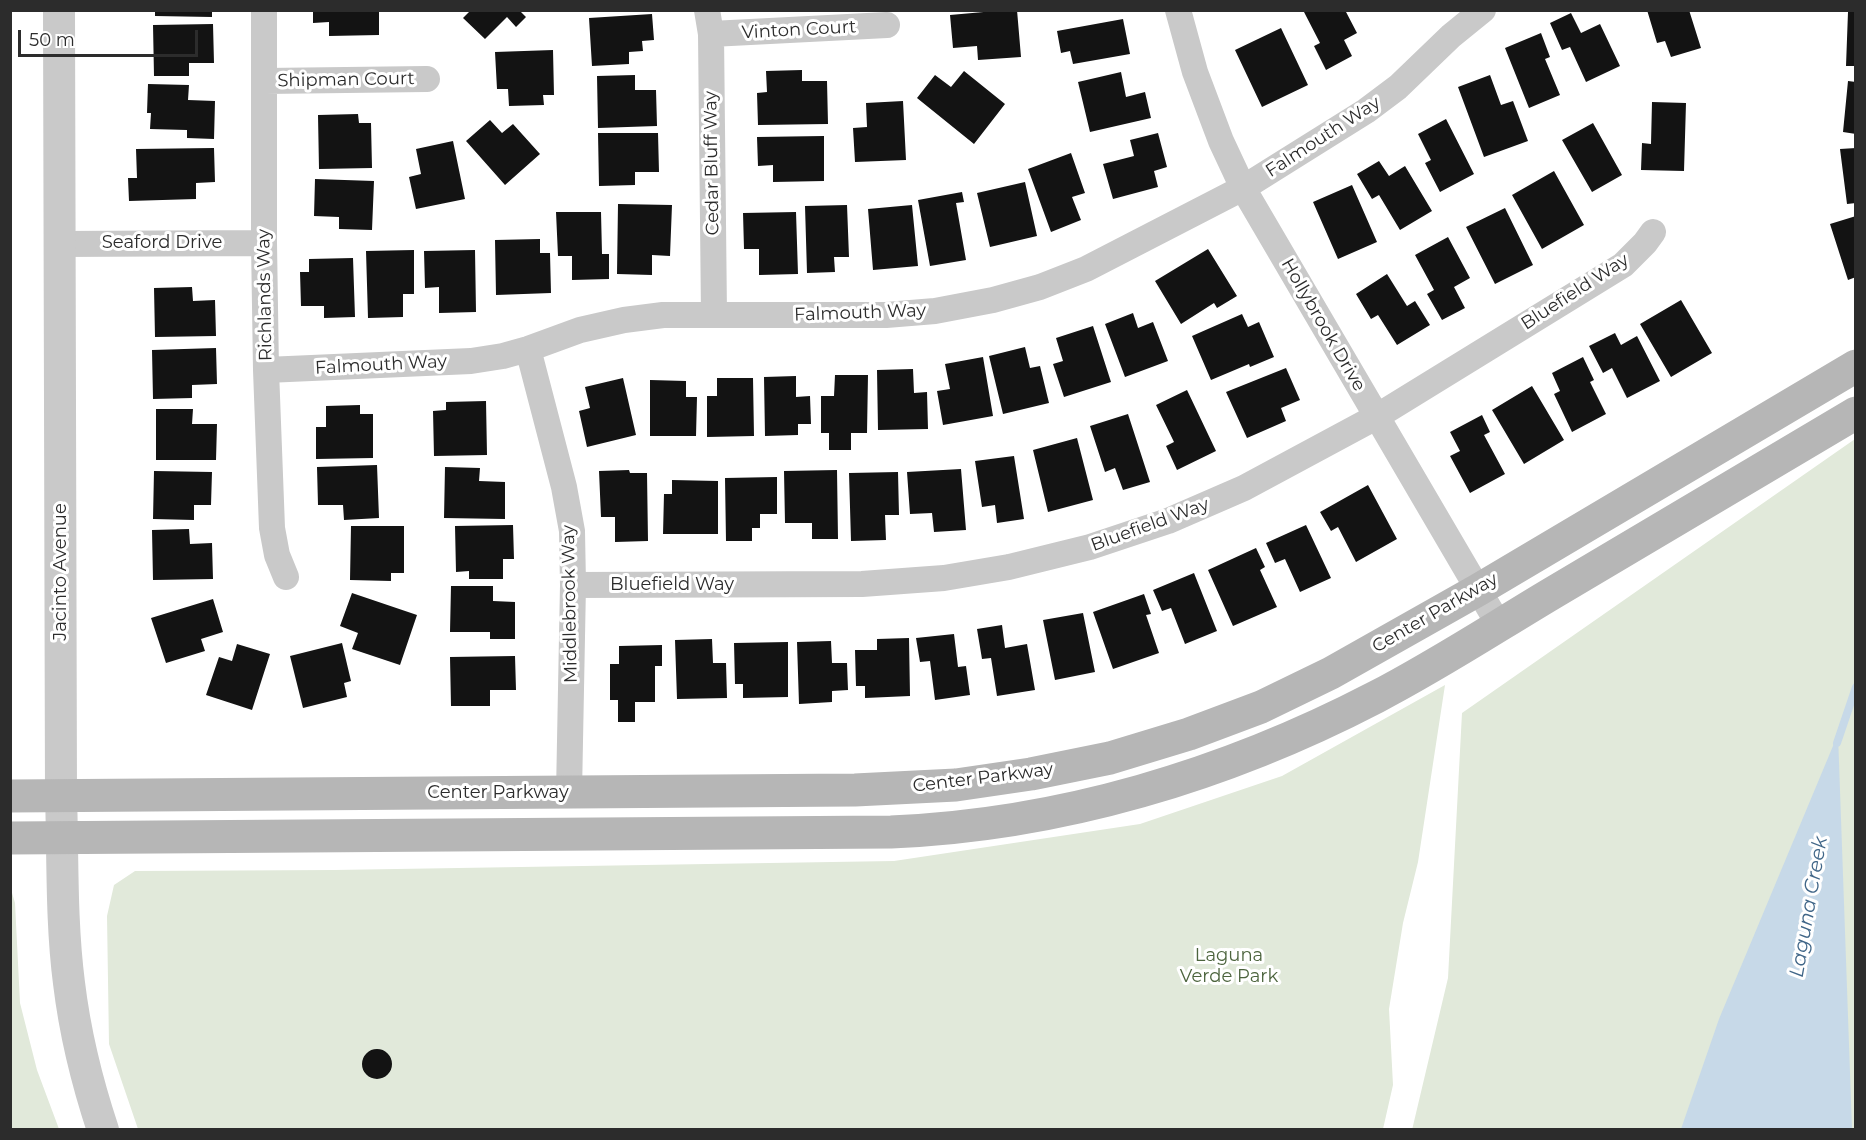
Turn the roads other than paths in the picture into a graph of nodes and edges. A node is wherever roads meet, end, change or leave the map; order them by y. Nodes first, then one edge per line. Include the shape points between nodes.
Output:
1 (58, 10) edge
2 (264, 10) edge
3 (1178, 10) edge
4 (1483, 10) edge
5 (709, 22) edge
6 (887, 25) dead end
7 (427, 79) dead end
8 (265, 81) junction
9 (1244, 188) junction
10 (1653, 232) dead end
11 (264, 243) junction
12 (60, 244) junction
13 (714, 315) junction
14 (528, 349) junction
15 (1856, 366) edge
16 (266, 370) junction
17 (1856, 413) edge
18 (1376, 417) junction
19 (286, 577) dead end
20 (573, 585) junction
21 (1478, 590) junction
22 (1499, 625) junction
23 (569, 793) junction
24 (61, 795) junction
25 (10, 796) edge
26 (10, 837) edge
27 (63, 837) junction
28 (103, 1130) edge

1 - 12 street, Jacinto Avenue
2 - 8 street, Richlands Way
3 - 9 street, Hollybrook Drive via 1195,72
4 - 9 street, Falmouth Way via 1366,111
5 - 6 street, Vinton Court
5 - 13 street, Cedar Bluff Way
7 - 8 street, Shipman Court
8 - 11 street, Richlands Way
9 - 13 street, Falmouth Way via 1086,269 993,300 886,315
9 - 18 street, Hollybrook Drive
10 - 18 street, Bluefield Way via 1623,266
11 - 12 street, Seaford Drive
11 - 16 street, Richlands Way
12 - 24 street, Jacinto Avenue
13 - 14 street, Falmouth Way via 624,320 580,330
14 - 16 street, Falmouth Way via 471,360
14 - 20 street, Middlebrook Way via 564,487 572,531
15 - 21 main road, Center Parkway
16 - 19 street, Richlands Way via 272,528
17 - 22 main road
18 - 20 street, Bluefield Way via 1244,488 1168,521 1090,547 1009,567 944,578 862,584
18 - 21 street, Hollybrook Drive
20 - 23 street, Middlebrook Way
21 - 22 street, Hollybrook Drive
21 - 23 main road, Center Parkway via 1331,674 1261,707 1110,758 956,785
22 - 27 main road via 1378,696 1216,768 1077,807 957,828 891,832
23 - 24 main road, Center Parkway
24 - 25 main road, Center Parkway
24 - 27 street, Jacinto Avenue
26 - 27 main road
27 - 28 street, Jacinto Avenue via 69,982 78,1040

